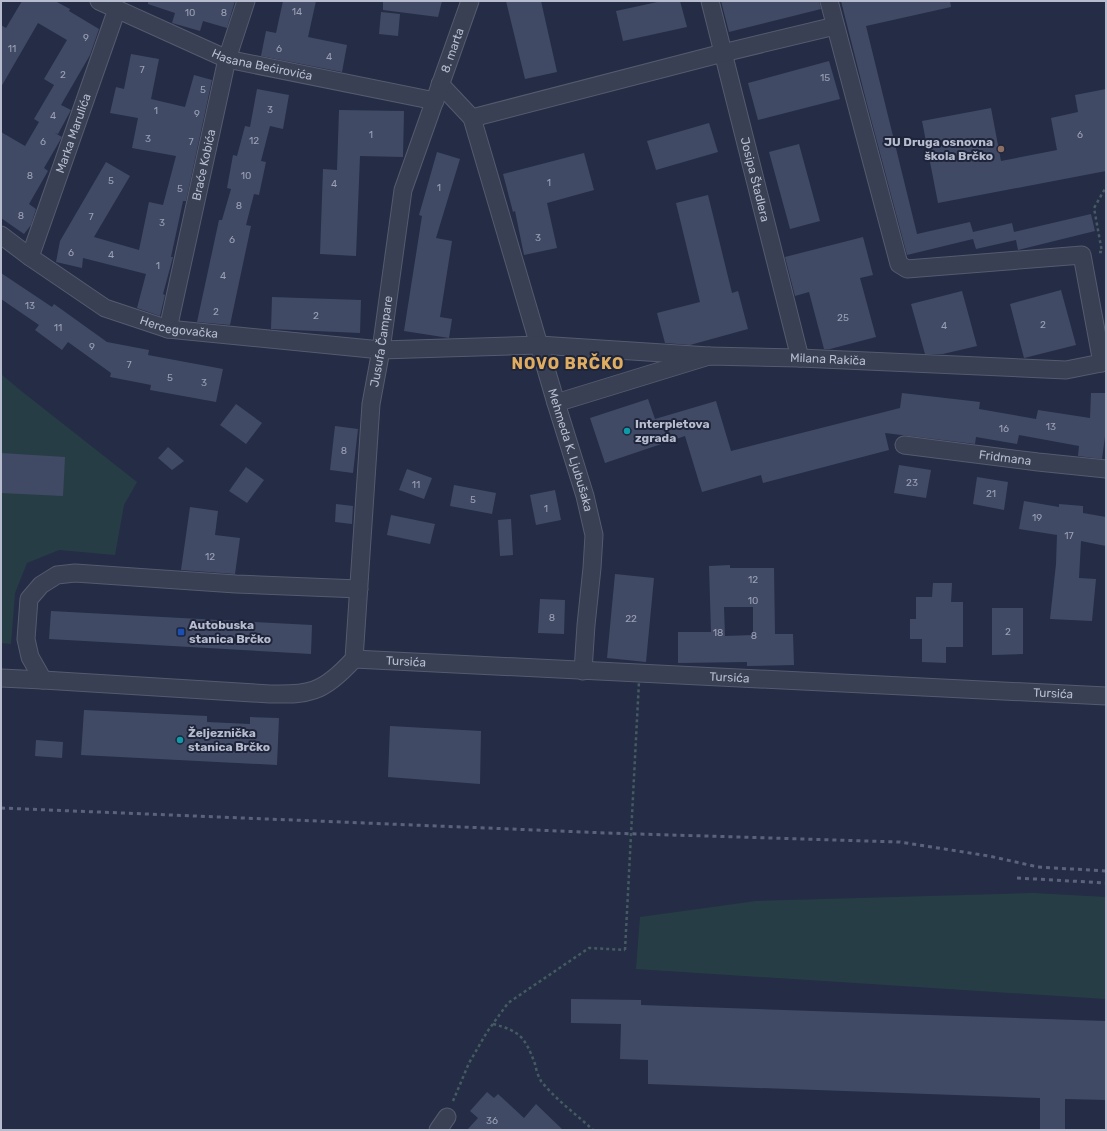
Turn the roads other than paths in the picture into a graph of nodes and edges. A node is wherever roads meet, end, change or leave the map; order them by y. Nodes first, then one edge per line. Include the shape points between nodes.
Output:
1 (99, 1) edge
2 (246, 1) edge
3 (470, 1) edge
4 (710, 1) edge
5 (828, 1) edge
6 (117, 9) junction
7 (835, 26) junction
8 (723, 53) junction
9 (227, 59) junction
10 (440, 84) junction
11 (435, 101) junction
12 (472, 118) junction
13 (1, 235) edge
14 (30, 257) junction
15 (168, 330) junction
16 (539, 345) junction
17 (381, 350) junction
18 (709, 356) junction
19 (800, 358) junction
20 (1104, 362) edge
21 (556, 403) junction
22 (904, 445) dead end
23 (1106, 469) edge
24 (359, 589) junction
25 (354, 659) junction
26 (583, 671) junction
27 (1, 678) edge
28 (43, 680) junction
29 (1106, 696) edge

1 - 6 street, Hasana Bećirovića
2 - 9 street, Braće Kobića
3 - 10 street, 8. marta
4 - 8 street, Josipa Štadlera
5 - 7 street
6 - 9 street, Hasana Bećirovića
6 - 14 street, Marka Marulića
7 - 8 street
7 - 20 street via 899,264 907,269 1082,255
8 - 12 street
8 - 19 street, Josipa Štadlera
9 - 11 street, Hasana Bećirovića
9 - 15 street, Braće Kobića
10 - 11 street, 8. marta
10 - 12 street, Mehmeda K. Ljubušaka
11 - 17 street, Jusufa Čampare via 403,190
12 - 16 street, Mehmeda K. Ljubušaka
13 - 14 street, Hercegovačka
14 - 15 street, Hercegovačka via 105,308
15 - 17 street, Hercegovačka
16 - 17 street, Hercegovačka
16 - 18 street, Hercegovačka
16 - 21 street, Mehmeda K. Ljubušaka
17 - 24 street, Jusufa Čampare via 372,404
18 - 19 street, Milana Rakiča
18 - 21 street, Milana Rakiča
19 - 20 street, Milana Rakiča via 1066,370
21 - 26 street, Mehmeda K. Ljubušaka via 585,496 594,535
22 - 23 street, Fridmana
24 - 25 street, Jusufa Čampare
24 - 28 street via 75,573 57,575 41,585 30,599 28,607 26,639 30,657
25 - 26 street, Tursića
25 - 28 street via 344,670 315,690 296,694
26 - 29 street, Tursića
27 - 28 street

